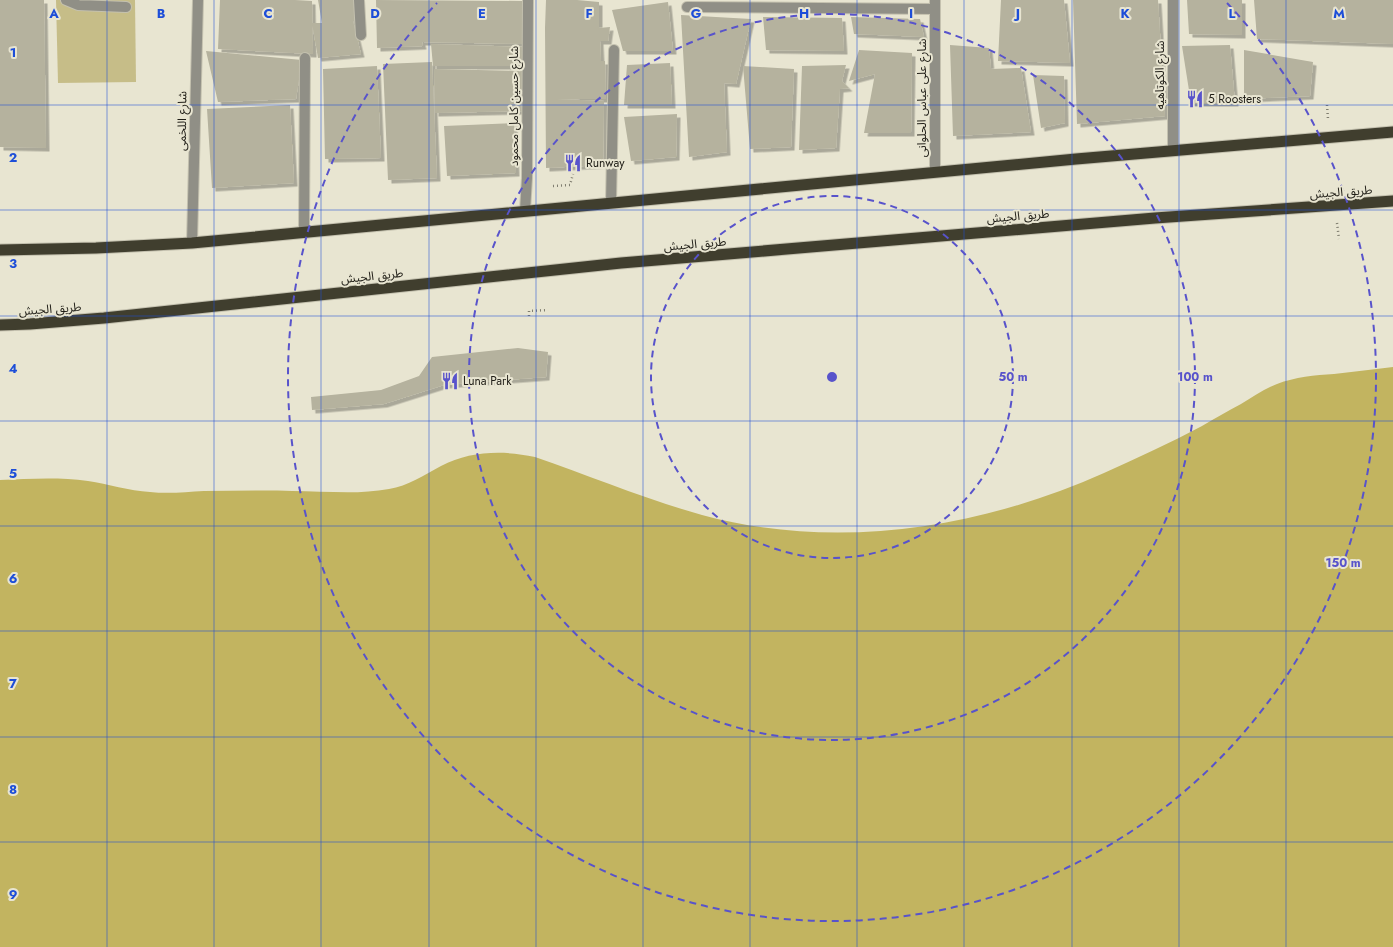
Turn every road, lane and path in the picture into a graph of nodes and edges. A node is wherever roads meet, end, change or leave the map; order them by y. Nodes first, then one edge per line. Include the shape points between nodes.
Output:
1 (66, 0) edge
2 (198, 0) edge
3 (359, 0) edge
4 (528, 0) edge
5 (1173, 0) edge
6 (935, 5) edge
7 (687, 6) dead end
8 (126, 7) dead end
9 (361, 35) dead end
10 (614, 50) dead end
11 (305, 58) dead end
12 (1393, 132) edge
13 (1173, 150) junction
14 (935, 172) junction
15 (573, 174) dead end
16 (553, 186) dead end
17 (1393, 202) edge
18 (610, 203) junction
19 (525, 211) junction
20 (304, 233) junction
21 (192, 243) junction
22 (0, 250) edge
23 (548, 310) dead end
24 (529, 316) dead end
25 (0, 325) edge

1 - 8 street via 78,5
2 - 21 street, شارع اللخمى
3 - 9 street
4 - 19 street, شارع حسين كامل محمود
5 - 13 street, شارع الكوتاهيه
6 - 7 street
6 - 14 street, شارع على عباس الحلوانى
10 - 18 street
11 - 20 street
12 - 13 highway
13 - 14 highway
14 - 18 highway
15 - 16 path via 570,185
17 - 25 highway, طريق الجيش via 1147,218 636,262 104,318
18 - 19 highway
19 - 20 highway
20 - 21 highway
21 - 22 highway
23 - 24 path via 529,311

